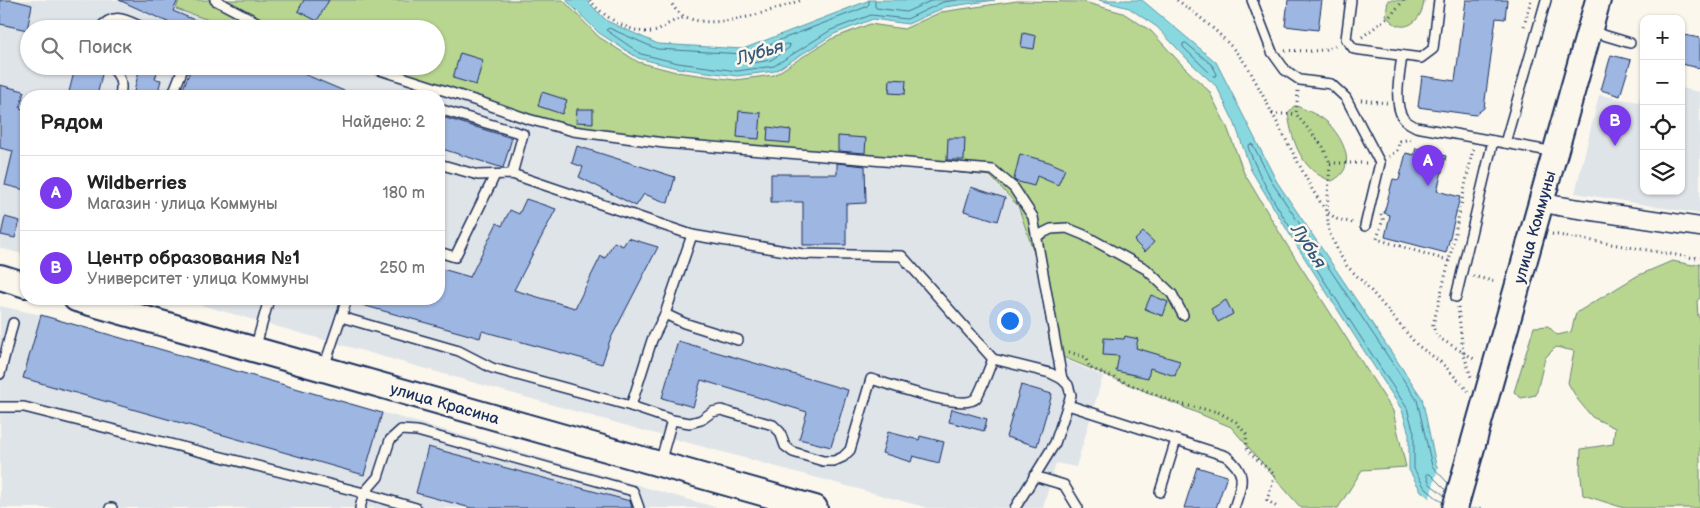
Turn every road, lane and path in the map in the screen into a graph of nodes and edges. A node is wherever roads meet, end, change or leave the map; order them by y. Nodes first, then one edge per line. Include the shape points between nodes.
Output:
1 (215, 0) edge
2 (590, 0) edge
3 (670, 0) edge
4 (801, 0) edge
5 (1177, 0) edge
6 (1252, 0) edge
7 (1351, 0) edge
8 (1404, 0) edge
9 (1439, 0) edge
10 (1546, 0) edge
11 (1598, 0) edge
12 (684, 17) junction
13 (106, 20) edge
14 (124, 20) edge
15 (253, 20) edge
16 (1589, 31) junction
17 (1346, 39) junction
18 (1630, 43) dead end
19 (1298, 49) dead end
20 (1402, 56) junction
21 (118, 75) edge
22 (180, 75) edge
23 (396, 75) edge
24 (1300, 80) junction
25 (121, 90) edge
26 (174, 90) edge
27 (443, 90) edge
28 (445, 91) edge
29 (1374, 102) dead end
30 (1390, 103) dead end
31 (445, 111) edge
32 (1272, 114) junction
33 (1296, 114) junction
34 (1413, 139) dead end
35 (1493, 141) junction
36 (1505, 143) junction
37 (1474, 146) dead end
38 (1397, 150) dead end
39 (1555, 152) junction
40 (445, 166) edge
41 (512, 174) junction
42 (495, 175) junction
43 (1541, 202) junction
44 (1327, 212) junction
45 (1698, 224) edge
46 (1365, 226) junction
47 (1380, 231) dead end
48 (1551, 234) dead end
49 (692, 235) junction
50 (1037, 236) junction
51 (1377, 239) dead end
52 (445, 254) edge
53 (1700, 256) edge
54 (1449, 261) junction
55 (0, 278) edge
56 (20, 283) edge
57 (1456, 296) joint
58 (97, 305) edge
59 (267, 305) edge
60 (345, 305) edge
61 (665, 314) junction
62 (1183, 315) dead end
63 (341, 318) junction
64 (13, 323) dead end
65 (738, 340) dead end
66 (1056, 346) junction
67 (255, 350) junction
68 (1463, 352) junction
69 (993, 359) junction
70 (1476, 360) dead end
71 (324, 369) junction
72 (0, 374) edge
73 (1471, 377) dead end
74 (1062, 379) junction
75 (1468, 391) dead end
76 (1068, 405) junction
77 (631, 406) junction
78 (0, 407) edge
79 (672, 420) junction
80 (1176, 440) junction
81 (660, 464) junction
82 (1034, 476) junction
83 (1160, 492) dead end
84 (364, 493) junction
85 (360, 508) edge
86 (416, 508) edge
87 (639, 508) edge
88 (815, 508) edge
89 (1015, 508) edge
90 (1078, 508) edge
91 (1234, 508) edge
92 (1278, 508) edge
93 (1455, 508) edge

1 - 15 lane
2 - 12 path via 610,19 643,31 661,30
3 - 12 path
4 - 12 path via 745,18 701,22
5 - 32 path via 1210,24 1238,53
6 - 24 lane via 1272,52 1284,70
7 - 17 lane
8 - 17 path via 1390,16 1364,36
9 - 20 lane via 1433,49 1421,58
10 - 36 lane
11 - 16 main road, улица Коммуны
13 - 14 lane via 117,17
16 - 18 lane
16 - 39 main road, улица Коммуны
17 - 19 path via 1332,48 1315,52
17 - 20 lane via 1354,49
20 - 35 lane via 1398,87 1404,119 1416,127
21 - 25 lane via 122,82
22 - 26 lane
23 - 27 lane
24 - 33 path
24 - 46 lane via 1331,84 1346,98 1380,163
28 - 50 lane via 528,119 582,133 664,143 993,170 1014,188 1022,200 1033,217
29 - 30 path
31 - 41 lane via 523,134
32 - 33 path
32 - 44 path
33 - 44 path via 1323,146 1330,163
34 - 38 path via 1400,141
35 - 36 lane
35 - 57 lane
36 - 39 lane
37 - 54 path
39 - 43 main road, улица Коммуны
40 - 42 lane via 478,175
41 - 42 lane
41 - 49 lane
42 - 52 lane via 455,257
43 - 45 street
43 - 93 main road, улица Коммуны
44 - 46 path via 1338,220
44 - 75 path via 1330,232 1347,266 1417,345 1442,363
46 - 47 path
48 - 53 path via 1694,258
49 - 61 lane
49 - 69 lane via 803,254 902,256
50 - 62 lane via 1051,229 1067,228 1084,235 1146,269 1172,294
50 - 66 lane
51 - 54 path
54 - 68 path via 1433,325 1436,336
55 - 56 main road
57 - 68 path
58 - 67 main road, улица Красина
59 - 67 lane
60 - 63 lane
61 - 65 lane
61 - 77 lane via 652,340
63 - 71 lane
63 - 77 lane via 459,351 492,368
64 - 72 lane
66 - 74 lane
66 - 92 path via 1085,357 1090,368 1179,404 1218,412 1236,422 1246,434 1247,448 1252,455 1276,475 1267,500
67 - 71 main road, улица Красина
68 - 70 path
68 - 73 path
69 - 74 lane via 1050,372
69 - 79 lane via 976,398 968,402 950,402 871,379 850,450 834,461 793,452 785,446 780,432 773,425 721,410 690,423
71 - 81 main road, улица Красина
74 - 76 lane via 1071,395
76 - 80 lane
76 - 82 lane via 1055,443
77 - 79 lane
78 - 84 lane via 24,407
79 - 81 lane
80 - 83 lane
80 - 91 lane via 1226,456 1236,464 1242,484
81 - 88 main road, улица Красина
82 - 89 lane
82 - 90 lane via 1064,485
84 - 85 lane
84 - 86 lane
84 - 87 lane via 378,477 390,440 401,430 633,490

